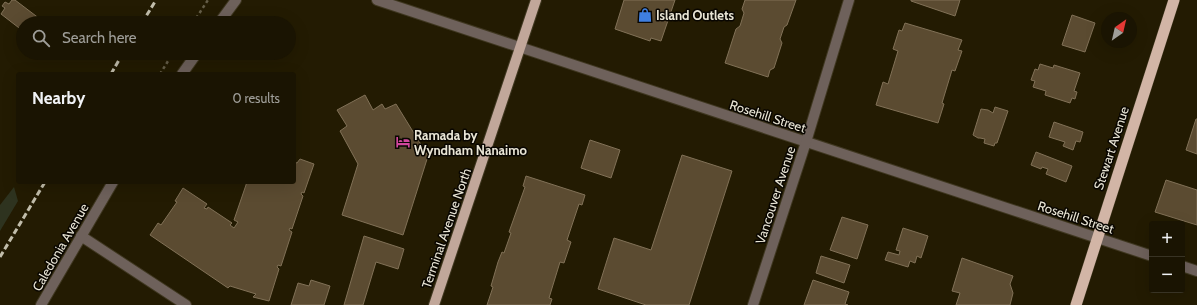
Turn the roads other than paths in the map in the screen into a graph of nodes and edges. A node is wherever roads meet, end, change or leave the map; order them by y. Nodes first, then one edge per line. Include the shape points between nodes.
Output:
1 (236, 0) edge
2 (377, 0) edge
3 (536, 0) edge
4 (849, 0) edge
5 (1174, 0) edge
6 (225, 16) edge
7 (521, 47) junction
8 (192, 60) edge
9 (183, 72) edge
10 (806, 142) junction
11 (112, 184) edge
12 (81, 236) junction
13 (1098, 238) junction
14 (1149, 255) edge
15 (1185, 267) edge
16 (1197, 271) edge
17 (41, 305) edge
18 (186, 305) edge
19 (434, 305) edge
20 (753, 305) edge
21 (1076, 305) edge

1 - 6 street
2 - 7 street, Rosehill Street
3 - 7 main road, Terminal Avenue North
4 - 10 street, Vancouver Avenue
5 - 13 highway, Stewart Avenue
7 - 10 street, Rosehill Street
7 - 19 main road, Terminal Avenue North
8 - 9 street
10 - 13 street, Rosehill Street
10 - 20 street, Vancouver Avenue
11 - 12 street, Caledonia Avenue
12 - 17 street, Caledonia Avenue
12 - 18 street
13 - 14 street, Rosehill Street
13 - 21 highway, Stewart Avenue
15 - 16 street

